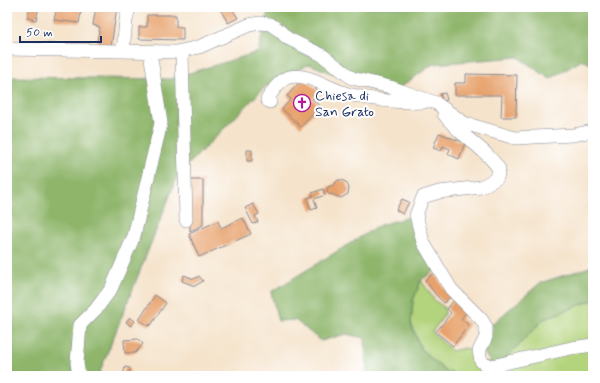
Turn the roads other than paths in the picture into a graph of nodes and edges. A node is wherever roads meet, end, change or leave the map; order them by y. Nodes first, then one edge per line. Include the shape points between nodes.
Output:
1 (129, 7) edge
2 (7, 49) edge
3 (123, 51) junction
4 (182, 51) junction
5 (150, 52) junction
6 (270, 102) dead end
7 (432, 105) junction
8 (593, 131) edge
9 (186, 220) dead end
10 (593, 345) edge
11 (79, 376) edge

1 - 3 street
2 - 3 street
3 - 5 street
4 - 5 street
4 - 7 street via 199,47 249,25 270,24 287,38 322,55 352,78 390,87
4 - 9 street
5 - 11 street via 161,123 134,236 111,289 80,325 77,363
6 - 7 street via 268,98 281,82 289,77 305,77 347,94
7 - 8 street via 464,123 515,138 573,135
7 - 10 street via 494,160 499,169 497,178 481,187 438,192 423,198 416,215 423,242 451,289 486,327 486,337 479,352 481,361 487,366 496,365

